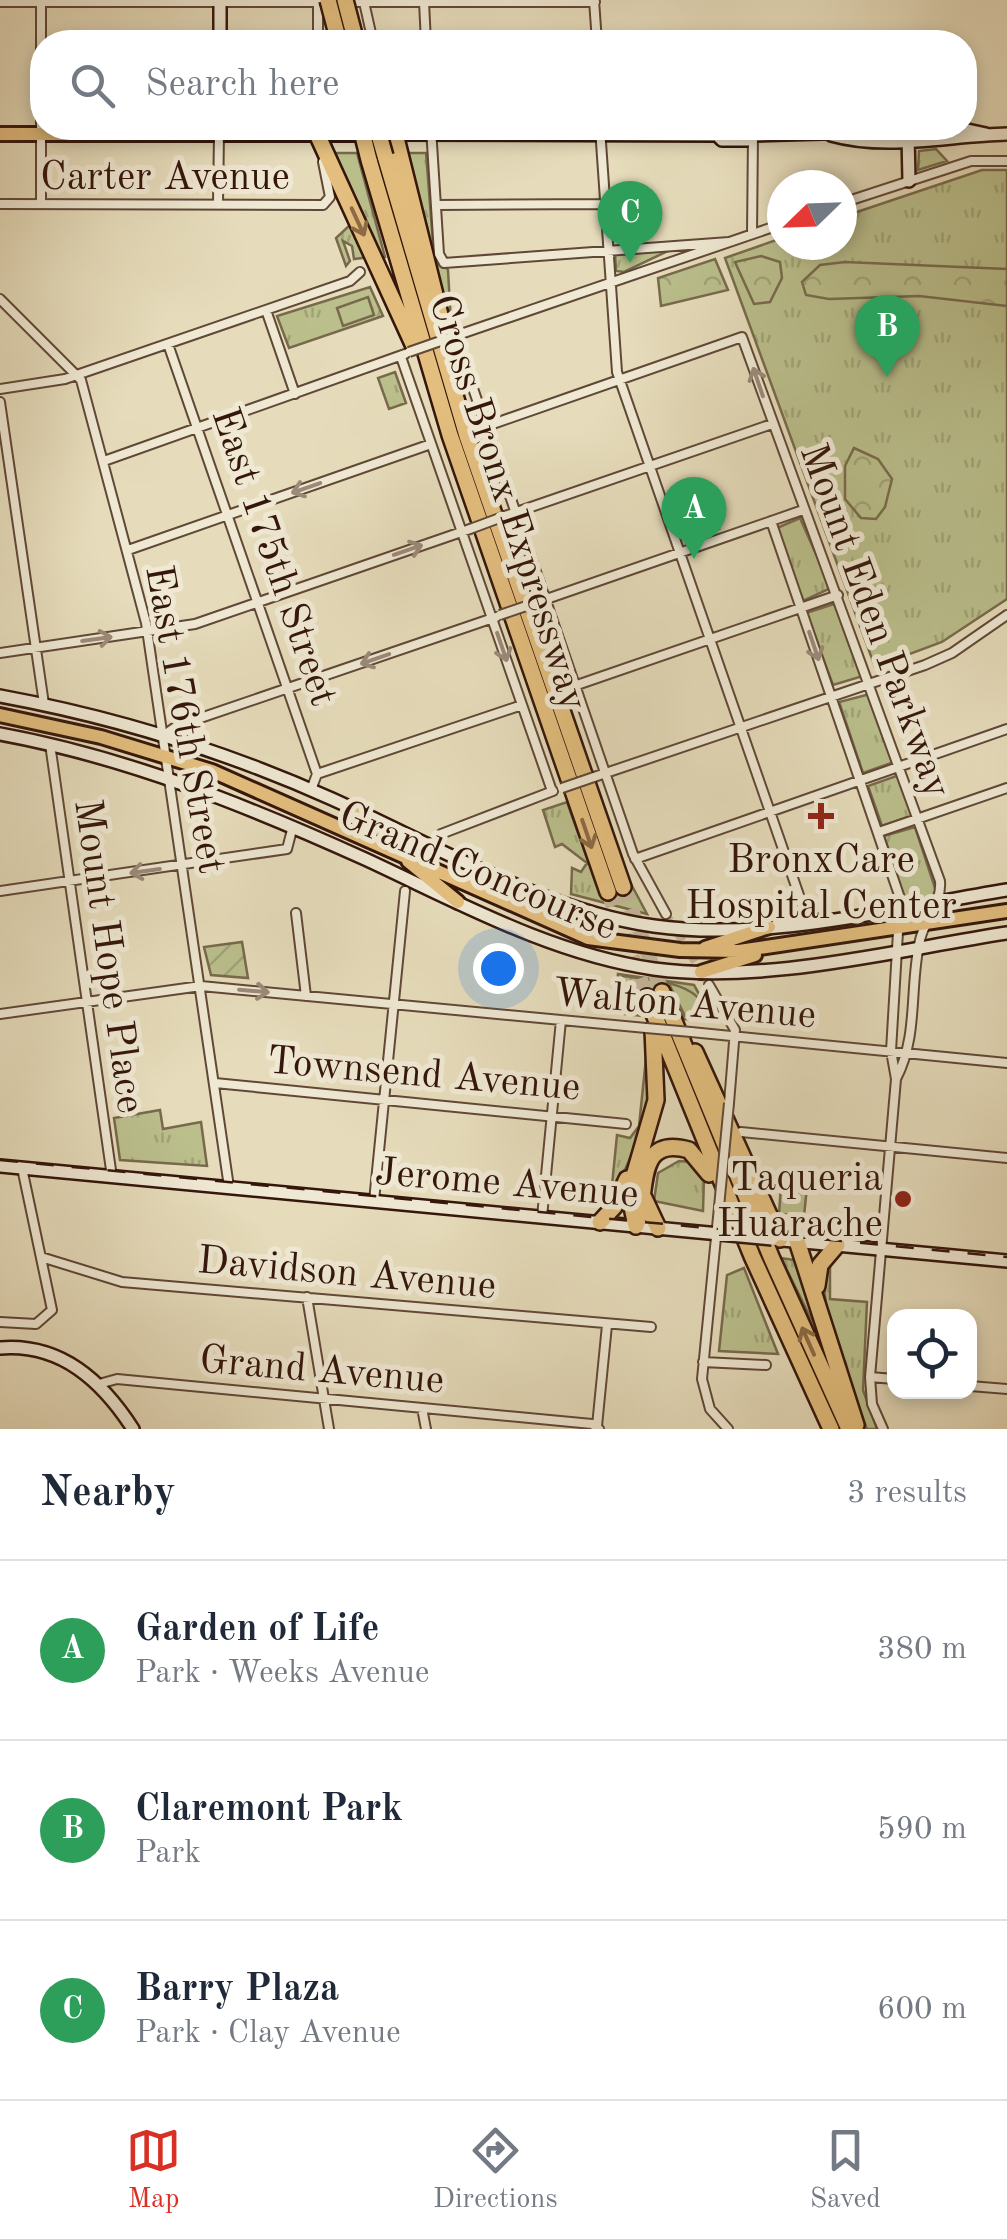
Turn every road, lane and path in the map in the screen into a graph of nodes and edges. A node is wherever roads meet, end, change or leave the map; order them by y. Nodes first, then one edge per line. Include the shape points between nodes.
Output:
1 (344, 0) edge
2 (220, 1) edge
3 (323, 1) edge
4 (594, 1) edge
5 (0, 2) edge
6 (41, 2) edge
7 (364, 2) edge
8 (424, 2) edge
9 (41, 30) edge
10 (220, 30) edge
11 (319, 30) edge
12 (334, 30) edge
13 (353, 30) edge
14 (370, 30) edge
15 (425, 30) edge
16 (595, 30) edge
17 (977, 132) edge
18 (0, 134) edge
19 (30, 134) edge
20 (1007, 134) edge
21 (42, 140) edge
22 (219, 140) edge
23 (319, 140) edge
24 (321, 140) edge
25 (367, 140) edge
26 (377, 140) edge
27 (397, 140) edge
28 (432, 140) edge
29 (601, 140) edge
30 (753, 140) edge
31 (908, 140) edge
32 (377, 158) junction
33 (1007, 161) edge
34 (909, 180) junction
35 (857, 198) edge
36 (0, 204) edge
37 (41, 204) junction
38 (218, 204) junction
39 (605, 204) junction
40 (436, 205) junction
41 (767, 229) edge
42 (752, 234) junction
43 (730, 242) junction
44 (608, 248) junction
45 (360, 272) dead end
46 (610, 282) junction
47 (0, 299) edge
48 (266, 310) junction
49 (453, 337) junction
50 (168, 344) junction
51 (405, 354) junction
52 (76, 375) junction
53 (620, 380) junction
54 (450, 384) junction
55 (0, 389) edge
56 (295, 394) junction
57 (0, 402) edge
58 (442, 412) junction
59 (772, 424) junction
60 (487, 426) junction
61 (197, 428) junction
62 (431, 444) junction
63 (104, 461) junction
64 (650, 466) junction
65 (803, 510) junction
66 (517, 512) junction
67 (228, 516) junction
68 (771, 521) junction
69 (466, 530) junction
70 (128, 550) junction
71 (680, 552) junction
72 (838, 595) junction
73 (547, 599) junction
74 (258, 602) junction
75 (801, 607) junction
76 (1007, 616) edge
77 (496, 617) junction
78 (148, 632) junction
79 (710, 639) junction
80 (36, 648) junction
81 (0, 653) edge
82 (870, 684) junction
83 (577, 685) junction
84 (288, 689) junction
85 (831, 695) junction
86 (0, 696) edge
87 (44, 704) junction
88 (522, 705) junction
89 (0, 715) edge
90 (741, 726) junction
91 (1007, 729) edge
92 (0, 734) edge
93 (164, 735) junction
94 (50, 744) junction
95 (167, 755) junction
96 (901, 767) junction
97 (606, 773) junction
98 (318, 774) junction
99 (170, 780) junction
100 (861, 781) junction
101 (1007, 788) edge
102 (311, 790) junction
103 (557, 790) junction
104 (357, 810) junction
105 (771, 812) junction
106 (919, 818) junction
107 (293, 826) junction
108 (880, 832) junction
109 (441, 834) tunnel mouth
110 (394, 850) junction
111 (415, 859) junction
112 (635, 859) junction
113 (183, 865) junction
114 (70, 882) junction
115 (1007, 890) edge
116 (0, 891) edge
117 (404, 891) dead end
118 (938, 901) junction
119 (458, 902) junction
120 (902, 907) junction
121 (1007, 911) edge
122 (296, 914) dead end
123 (666, 914) tunnel mouth
124 (808, 921) junction
125 (926, 924) junction
126 (769, 926) junction
127 (902, 928) junction
128 (1007, 933) edge
129 (783, 946) junction
130 (919, 946) junction
131 (900, 949) junction
132 (695, 951) junction
133 (705, 979) junction
134 (201, 986) junction
135 (655, 994) junction
136 (306, 996) junction
137 (88, 1001) junction
138 (393, 1004) junction
139 (0, 1014) edge
140 (562, 1020) junction
141 (684, 1032) junction
142 (735, 1036) junction
143 (891, 1051) junction
144 (908, 1053) junction
145 (1007, 1062) edge
146 (896, 1079) junction
147 (215, 1082) junction
148 (384, 1099) junction
149 (552, 1114) junction
150 (626, 1124) dead end
151 (726, 1131) junction
152 (890, 1146) junction
153 (642, 1148) junction
154 (1007, 1158) edge
155 (0, 1166) edge
156 (22, 1168) junction
157 (112, 1177) junction
158 (644, 1179) junction
159 (229, 1187) junction
160 (374, 1201) junction
161 (542, 1217) junction
162 (600, 1222) junction
163 (636, 1226) junction
164 (658, 1228) junction
165 (736, 1232) junction
166 (716, 1233) junction
167 (783, 1240) junction
168 (837, 1245) junction
169 (880, 1249) junction
170 (41, 1257) junction
171 (1007, 1260) edge
172 (307, 1297) junction
173 (824, 1319) junction
174 (0, 1322) edge
175 (607, 1325) junction
176 (651, 1327) dead end
177 (0, 1348) edge
178 (703, 1362) junction
179 (766, 1365) dead end
180 (870, 1376) junction
181 (887, 1378) edge
182 (98, 1384) junction
183 (977, 1387) edge
184 (1007, 1389) edge
185 (324, 1399) junction
186 (422, 1408) junction
187 (521, 1418) junction
188 (598, 1428) edge
189 (133, 1429) edge
190 (329, 1429) edge
191 (426, 1429) edge
192 (523, 1429) edge
193 (728, 1429) edge
194 (830, 1429) edge
195 (849, 1429) edge
196 (858, 1429) edge
197 (883, 1429) edge

1 - 13 highway, bridge
2 - 3 street
2 - 6 street
2 - 10 street
3 - 7 street
3 - 11 street
3 - 12 highway, bridge
4 - 8 street
4 - 16 street
5 - 6 street
6 - 9 street
7 - 8 street
7 - 14 street
8 - 15 street
17 - 20 street
18 - 19 main road
21 - 37 street
22 - 38 street
23 - 38 street, Carter Avenue via 329,202
24 -> 58 highway
25 - 32 highway, Cross Bronx Expressway, bridge
26 - 32 highway, Cross Bronx Expressway, bridge
27 - 54 highway via 441,304
28 - 40 street
29 - 39 street
30 - 42 street
31 - 34 street
32 - 54 highway, Cross Bronx Expressway
32 - 58 highway, Cross Bronx Expressway
33 - 34 street via 971,160
34 - 35 street
36 - 37 street, Carter Avenue
37 - 38 street, Carter Avenue
39 - 40 street
39 - 44 street
40 - 44 street via 442,261
41 - 42 street
42 - 43 street
43 - 44 street
43 - 46 street
44 - 46 street
45 - 48 street
46 - 49 street
46 - 53 street
47 - 52 street, East 176th Street
48 - 50 street
48 - 56 street
49 - 51 street, bridge
49 - 60 street
50 - 52 street
50 - 61 street, East 175th Street
51 - 56 street
51 - 62 street
52 - 55 street
52 - 63 street, East 176th Street
59 -> 53 street, Mount Eden Parkway via 742,337
53 - 60 street
53 - 64 street
58 -> 54 highway, Cross Bronx Expressway via 616,890
56 - 61 street
57 - 80 street
59 - 64 street
59 - 65 street, Mount Eden Parkway
60 - 66 street
61 - 63 street
61 - 67 street, East 175th Street
62 -> 67 street
62 - 69 street
63 - 70 street, East 176th Street
64 - 66 street
64 - 71 street
65 - 68 street
65 - 72 street, Mount Eden Parkway
66 - 69 street, bridge
66 - 73 street
67 - 70 street
67 - 74 street, East 175th Street
68 - 71 street
68 - 75 street, Mount Eden Parkway
74 -> 69 street
69 - 77 street
70 - 78 street, East 176th Street
71 - 73 street
71 - 79 street
72 - 75 street
72 - 82 street, Mount Eden Parkway
73 - 77 street, bridge
73 - 83 street
74 - 78 street
74 - 84 street, East 175th Street
75 - 79 street
75 -> 85 street, Mount Eden Parkway
76 - 82 street via 952,653
77 -> 84 street
77 -> 88 street
80 -> 78 street
78 - 93 street, East 176th Street
79 - 83 street
79 - 90 street
80 - 81 street
80 - 87 street
82 - 85 street
82 - 96 street, Mount Eden Parkway
83 - 97 street
84 - 93 street
84 - 98 street, East 175th Street
85 - 90 street
85 - 100 street, Mount Eden Parkway
86 - 87 street, Grand Concourse
87 - 93 street, Grand Concourse
88 - 98 street
88 - 103 street
89 - 95 main road, Grand Concourse
90 - 97 street
90 - 105 street
91 - 96 street
92 - 94 street, Grand Concourse
93 - 95 street, East 176th Street
93 - 102 street, Grand Concourse
94 - 99 street, Grand Concourse
94 - 114 street, Mount Hope Place
95 - 99 street, East 176th Street
95 - 110 main road, Grand Concourse
96 - 100 street
96 - 106 street, Mount Eden Parkway
97 - 103 street, bridge
97 - 112 street
98 - 102 street
99 - 107 street, Grand Concourse
99 - 113 street, East 176th Street
100 - 105 street
100 - 108 street, Mount Eden Parkway
101 - 106 street
102 - 104 street, Grand Concourse
103 - 109 street
104 - 111 main road
104 - 126 street, Grand Concourse via 597,914 686,929
105 - 112 street
105 - 124 street
106 - 108 street
106 - 118 street, Mount Eden Parkway via 939,878
107 - 113 street via 287,849
107 - 119 street, Grand Concourse
108 - 120 street, Mount Eden Parkway
110 - 111 main road, Grand Concourse
110 - 119 main road
111 - 132 main road, Grand Concourse via 572,934
112 - 123 street
113 -> 114 street
113 - 134 street, East 176th Street
114 - 116 street
114 - 137 street, Mount Hope Place
115 - 118 street, Grand Concourse
117 - 138 street
118 - 120 street, Grand Concourse
118 - 125 street
119 - 133 street, Grand Concourse via 592,956
120 - 124 street, Grand Concourse
120 - 127 street, Mount Eden Parkway
121 - 125 main road, Grand Concourse
122 - 136 street
124 - 126 street, Grand Concourse
125 - 127 main road, Grand Concourse
125 - 130 street
126 - 132 main road
127 - 129 main road, Grand Concourse
127 - 131 street, Mount Eden Parkway
128 - 130 street, Grand Concourse
129 - 132 main road, Grand Concourse
129 - 133 main road
130 - 131 street, Grand Concourse
130 - 144 street
131 - 133 street, Grand Concourse
131 - 143 street, Mount Eden Parkway
133 - 142 street
134 -> 136 street, Walton Avenue
134 - 137 street, Walton Avenue
134 - 147 street, East 176th Street
135 - 141 highway
135 - 153 highway via 657,1080
135 - 165 highway
136 - 138 street, Walton Avenue
137 - 139 street, Walton Avenue
137 - 157 street, Mount Hope Place
138 - 140 street, Walton Avenue
138 - 148 street
140 - 141 street, Walton Avenue, bridge
140 - 149 street
141 - 142 street, Walton Avenue
141 - 167 highway
195 -> 141 highway via 778,1272
142 - 143 street, Walton Avenue
142 - 151 street, bridge
143 - 144 street, Walton Avenue
143 - 146 street, Mount Eden Parkway
144 - 145 street, Walton Avenue
144 - 146 street
146 - 152 street
147 - 148 street, Townsend Avenue
147 - 159 street, East 176th Street
148 - 149 street, Townsend Avenue
148 - 160 street
149 - 150 street, Townsend Avenue
149 - 161 street
151 - 152 street, bridge
151 - 166 street, bridge
152 - 154 street
152 - 169 street
153 - 162 highway via 614,1208
153 - 163 highway via 629,1193
155 - 156 street, Jerome Avenue
156 - 157 street, Jerome Avenue
156 - 170 street
157 - 159 street, Jerome Avenue
158 - 163 highway
158 - 164 highway via 646,1207
158 - 165 highway via 657,1152 692,1151
159 - 160 street, Jerome Avenue
160 - 161 street, Jerome Avenue
161 - 162 street, Jerome Avenue
162 - 163 street, Jerome Avenue
163 - 164 street, Jerome Avenue
164 - 166 street, Jerome Avenue
165 - 166 street, Jerome Avenue
165 - 167 street, Jerome Avenue, bridge
165 - 194 highway
166 - 178 street
167 - 168 street, Jerome Avenue
167 - 173 highway
168 - 169 street, Jerome Avenue
168 - 173 highway via 818,1273
169 - 171 street, Jerome Avenue
169 - 180 street
170 - 172 street, Davidson Avenue via 122,1282
170 - 174 street via 52,1310 36,1324
172 - 175 street, Davidson Avenue
172 - 185 street
173 - 196 highway
175 - 176 street, Davidson Avenue
175 - 188 street
177 - 182 street via 49,1353
178 - 179 street
178 - 193 street via 705,1398
180 - 181 street
180 - 197 street
182 - 185 street, Grand Avenue via 118,1379
182 - 189 street
183 - 184 street
185 - 186 street, Grand Avenue
185 - 190 street
186 - 187 street, Grand Avenue
186 - 191 street
187 - 188 street, Grand Avenue
187 - 192 street

